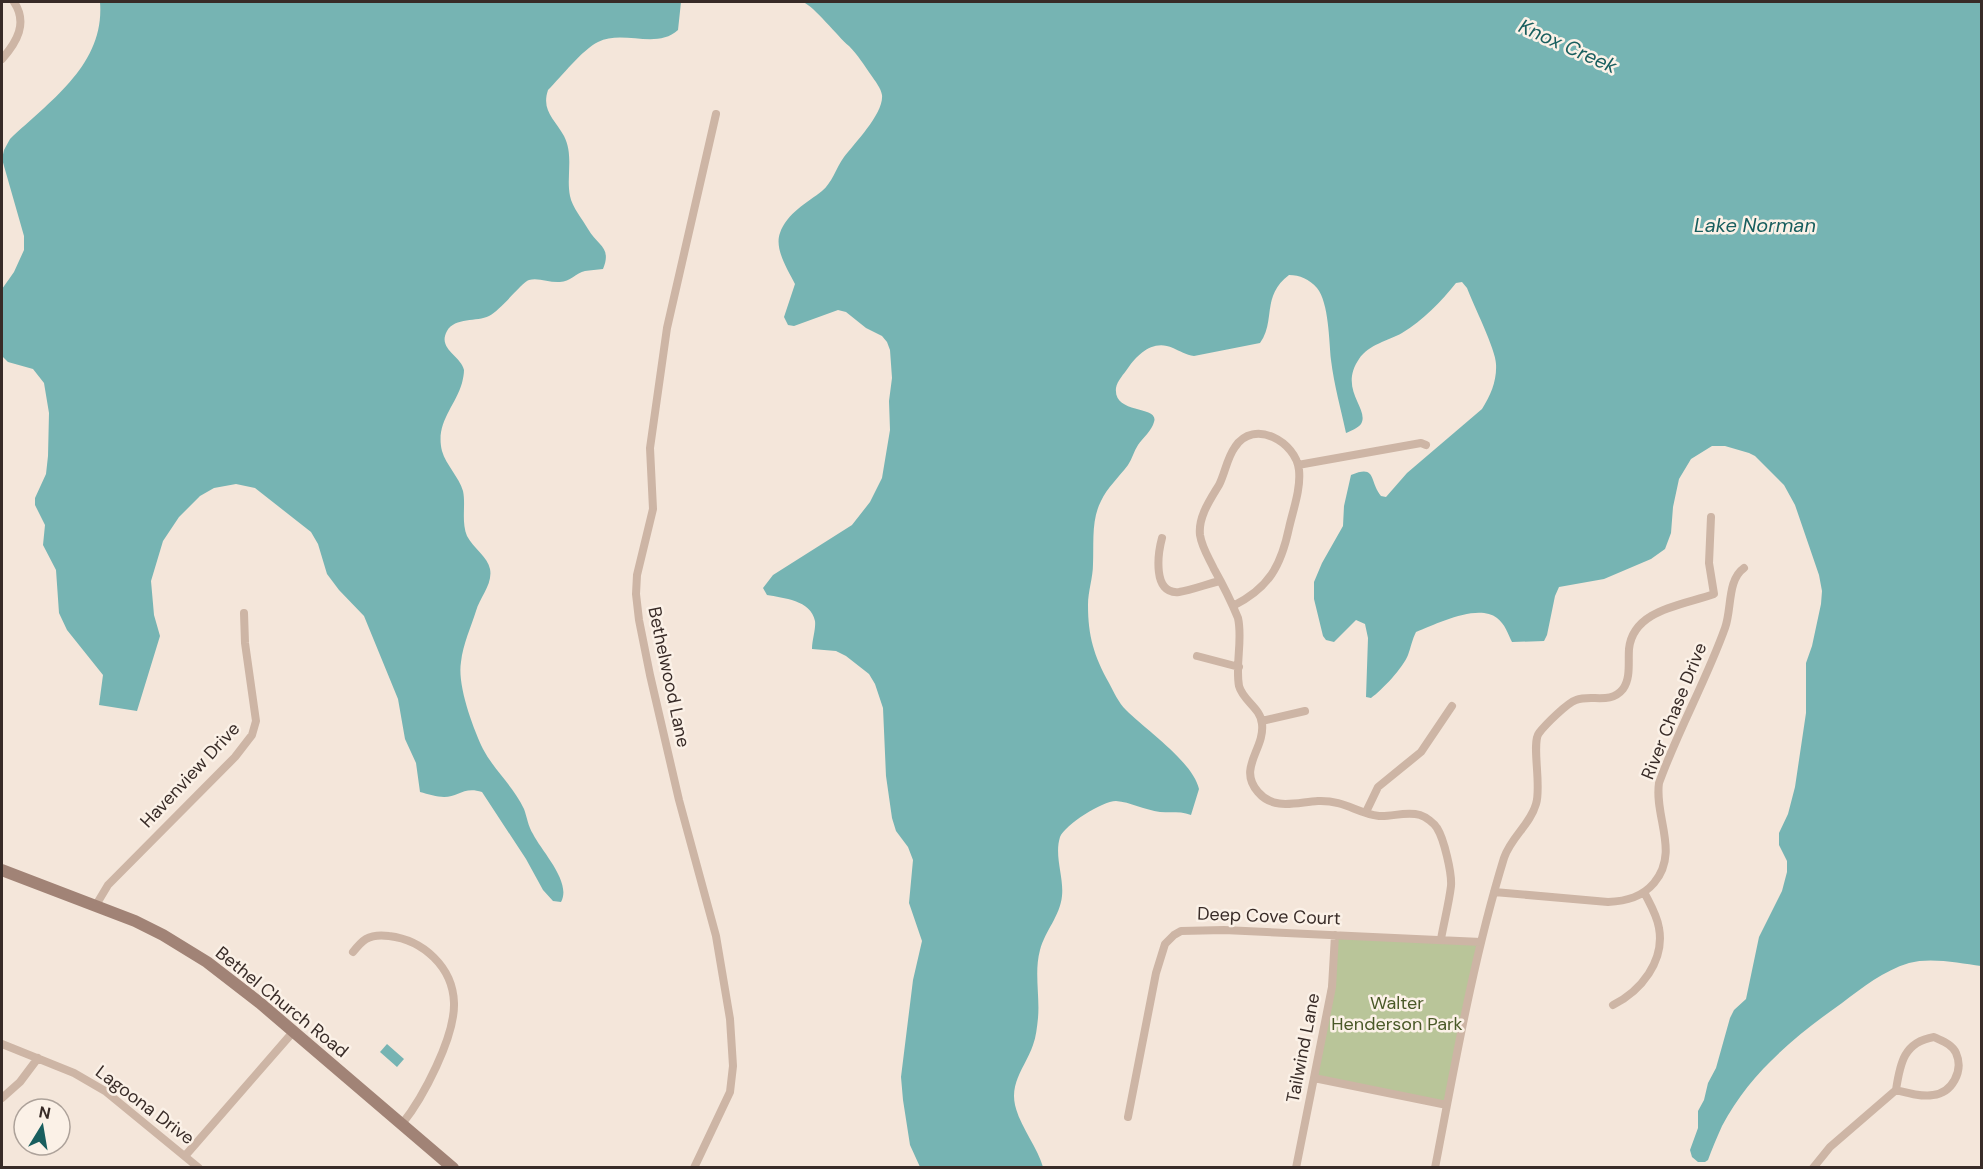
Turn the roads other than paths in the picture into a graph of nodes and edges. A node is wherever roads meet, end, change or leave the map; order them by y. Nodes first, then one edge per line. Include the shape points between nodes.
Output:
1 (14, 2) edge
2 (2, 59) edge
3 (716, 114) dead end
4 (1426, 445) dead end
5 (1298, 465) junction
6 (1711, 517) dead end
7 (1162, 538) dead end
8 (1744, 568) dead end
9 (1220, 580) junction
10 (1233, 606) junction
11 (244, 613) dead end
12 (1197, 656) dead end
13 (1239, 667) junction
14 (1452, 706) dead end
15 (1305, 711) dead end
16 (1262, 721) junction
17 (1366, 812) junction
18 (2, 870) edge
19 (1494, 892) junction
20 (1644, 892) junction
21 (96, 905) junction
22 (1335, 935) junction
23 (1441, 939) junction
24 (1481, 942) junction
25 (353, 952) dead end
26 (1613, 1005) dead end
27 (293, 1032) junction
28 (2, 1044) edge
29 (38, 1058) junction
30 (1314, 1078) junction
31 (1896, 1090) junction
32 (2, 1098) edge
33 (1447, 1105) junction
34 (1128, 1117) dead end
35 (402, 1124) junction
36 (185, 1156) junction
37 (439, 1163) edge
38 (199, 1167) edge
39 (453, 1167) edge
40 (694, 1167) edge
41 (1296, 1167) edge
42 (1435, 1167) edge
43 (1813, 1167) edge

1 - 2 street via 21,15 21,26
3 - 40 street, Bethelwood Lane via 666,328 650,448 653,509 636,594 675,782 716,936 730,1019 730,1092
4 - 5 street
5 - 9 street via 1285,445 1273,436 1257,434 1235,446 1200,527 1203,546
5 - 10 street via 1297,490 1279,563 1262,586
6 - 19 street via 1709,563 1714,594 1670,608 1641,623 1631,638 1629,669 1622,690 1609,698 1571,702 1539,734 1537,802 1506,854
7 - 9 street via 1159,576 1166,588 1180,592
8 - 20 street, River Chase Drive via 1737,573 1726,626 1659,783 1666,857 1658,878
9 - 10 street
10 - 13 street via 1240,629
11 - 21 street, Havenview Drive via 256,714 252,735 108,885
12 - 13 street
13 - 16 street via 1240,689
14 - 17 street via 1421,752 1378,787
15 - 16 street
16 - 17 street via 1250,775 1253,786 1264,798 1284,804 1337,802
17 - 23 street via 1378,816 1417,814 1437,828 1451,885
18 - 21 street, Bethel Church Road
19 - 20 street via 1608,902
19 - 24 street
20 - 26 street via 1659,929 1658,951 1645,979 1626,999
21 - 27 street, Bethel Church Road via 183,947 235,983
22 - 23 street, Deep Cove Court
22 - 30 street, Tailwind Lane via 1332,987
22 - 34 street, Deep Cove Court via 1204,930 1181,931 1169,939 1156,973
23 - 24 street, Deep Cove Court
24 - 33 street
25 - 35 street via 371,937 404,939 431,954 451,984 454,1004 449,1032 423,1092
27 - 35 street, Bethel Church Road
27 - 36 street
28 - 29 street, Lagoona Drive
29 - 32 street
29 - 36 street, Lagoona Drive via 105,1091
30 - 33 street
30 - 41 street, Tailwind Lane
31 - 31 street via 1934,1096 1948,1090 1957,1078 1956,1053 1946,1042 1934,1037 1921,1039 1903,1059
31 - 43 street via 1830,1147
33 - 42 street
35 - 37 street, Bethel Church Road
36 - 38 street, Lagoona Drive
37 - 39 street, Bethel Church Road

